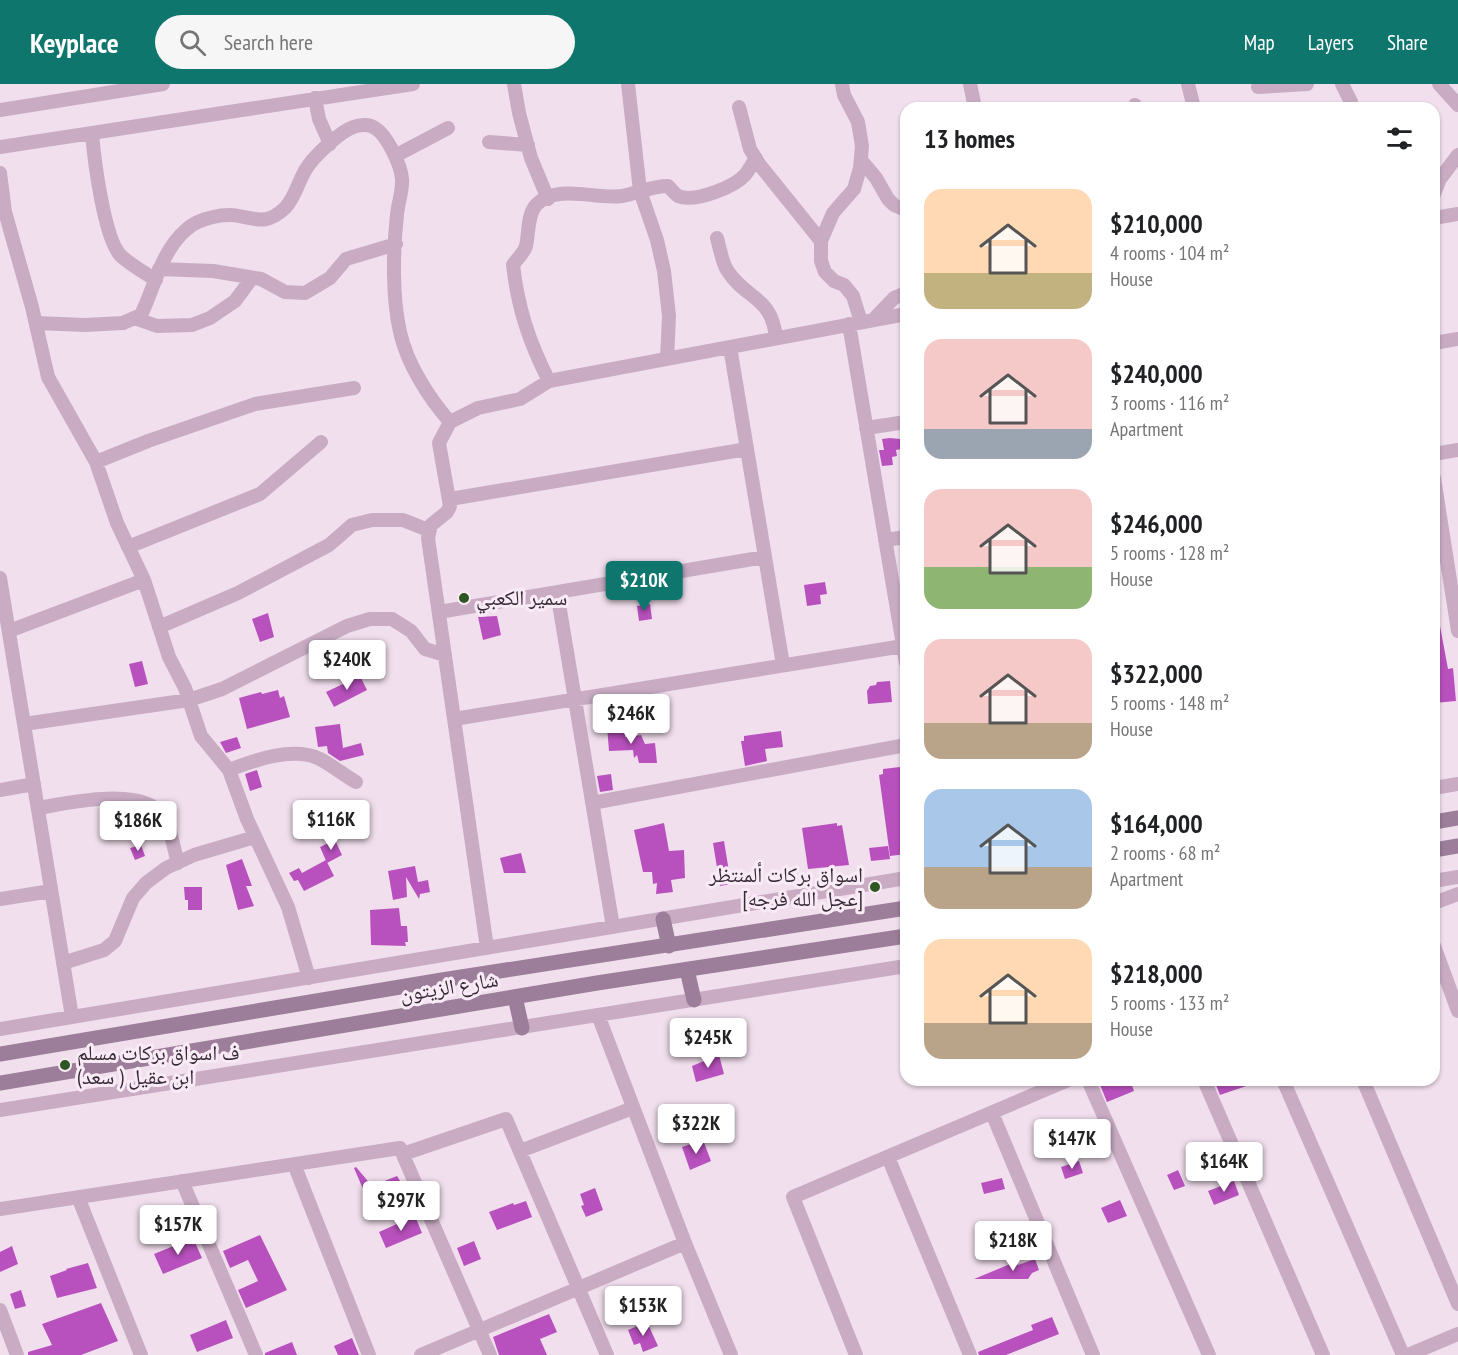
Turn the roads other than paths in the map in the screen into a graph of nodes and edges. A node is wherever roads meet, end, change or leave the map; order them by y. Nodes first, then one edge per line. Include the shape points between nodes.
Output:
1 (163, 84) edge
2 (413, 84) edge
3 (514, 84) edge
4 (628, 84) edge
5 (842, 84) edge
6 (970, 84) edge
7 (1188, 84) edge
8 (1307, 84) edge
9 (1342, 84) edge
10 (1439, 84) edge
11 (124, 87) edge
12 (1258, 87) dead end
13 (315, 98) junction
14 (974, 102) edge
15 (1192, 102) edge
16 (1351, 102) edge
17 (1458, 105) edge
18 (738, 107) dead end
19 (0, 110) edge
20 (448, 128) dead end
21 (92, 133) junction
22 (489, 142) dead end
23 (330, 144) junction
24 (528, 145) junction
25 (0, 147) edge
26 (1458, 155) edge
27 (395, 156) junction
28 (756, 158) junction
29 (861, 160) junction
30 (0, 173) edge
31 (1440, 179) edge
32 (640, 191) junction
33 (548, 199) junction
34 (900, 208) edge
35 (1458, 214) edge
36 (1440, 217) edge
37 (717, 238) dead end
38 (821, 241) junction
39 (396, 244) junction
40 (158, 275) junction
41 (252, 278) junction
42 (900, 296) edge
43 (900, 315) edge
44 (134, 318) junction
45 (861, 322) junction
46 (36, 323) junction
47 (776, 338) junction
48 (1458, 339) edge
49 (1440, 342) edge
50 (730, 346) junction
51 (667, 358) junction
52 (549, 381) junction
53 (354, 388) dead end
54 (450, 422) junction
55 (900, 423) edge
56 (866, 428) junction
57 (321, 442) dead end
58 (747, 449) junction
59 (1458, 450) edge
60 (1440, 453) edge
61 (96, 462) junction
62 (450, 499) junction
63 (1440, 516) edge
64 (428, 530) junction
65 (900, 538) edge
66 (885, 540) junction
67 (128, 547) junction
68 (765, 557) junction
69 (0, 578) edge
70 (144, 580) junction
71 (557, 592) junction
72 (439, 612) junction
73 (159, 627) junction
74 (900, 628) edge
75 (9, 631) junction
76 (1458, 632) edge
77 (900, 646) edge
78 (445, 655) junction
79 (783, 665) junction
80 (575, 699) junction
81 (189, 700) junction
82 (454, 719) junction
83 (24, 724) junction
84 (900, 746) edge
85 (230, 770) junction
86 (356, 782) dead end
87 (34, 784) junction
88 (1458, 784) edge
89 (1440, 787) edge
90 (0, 790) edge
91 (592, 803) junction
92 (38, 808) junction
93 (1458, 818) edge
94 (1440, 821) edge
95 (255, 837) junction
96 (1458, 846) edge
97 (1440, 849) edge
98 (178, 863) junction
99 (1458, 877) edge
100 (900, 879) edge
101 (1440, 880) edge
102 (51, 891) junction
103 (1458, 894) edge
104 (0, 899) edge
105 (1440, 901) edge
106 (900, 909) edge
107 (663, 919) junction
108 (613, 927) junction
109 (900, 937) edge
110 (669, 946) junction
111 (487, 948) junction
112 (1440, 962) edge
113 (63, 963) junction
114 (900, 967) edge
115 (687, 969) junction
116 (309, 978) junction
117 (515, 997) junction
118 (693, 1000) junction
119 (1458, 1011) edge
120 (598, 1016) junction
121 (72, 1017) junction
122 (522, 1028) junction
123 (0, 1029) edge
124 (0, 1054) edge
125 (0, 1083) edge
126 (1054, 1086) edge
127 (1091, 1086) edge
128 (1207, 1086) edge
129 (1286, 1086) edge
130 (1366, 1086) edge
131 (633, 1108) junction
132 (0, 1110) edge
133 (992, 1113) junction
134 (520, 1151) junction
135 (403, 1154) junction
136 (888, 1157) junction
137 (294, 1164) junction
138 (182, 1181) junction
139 (78, 1197) junction
140 (0, 1209) edge
141 (685, 1243) junction
142 (578, 1288) junction
143 (1458, 1304) edge
144 (0, 1310) edge
145 (479, 1330) junction
146 (1458, 1334) edge
147 (17, 1355) edge
148 (141, 1355) edge
149 (256, 1355) edge
150 (369, 1355) edge
151 (421, 1355) edge
152 (490, 1355) edge
153 (607, 1355) edge
154 (732, 1355) edge
155 (856, 1355) edge
156 (970, 1355) edge
157 (1094, 1355) edge
158 (1209, 1355) edge
159 (1323, 1355) edge
160 (1403, 1355) edge
161 (1408, 1355) edge

1 - 11 street
2 - 13 street
3 - 24 street
4 - 32 street
5 - 29 street via 858,122
6 - 14 street
7 - 15 street
8 - 12 street
9 - 16 street
10 - 17 street
11 - 19 street
13 - 21 street
13 - 23 street
18 - 28 street
20 - 27 street
21 - 25 street
21 - 40 street via 96,173 119,255
22 - 24 street
23 - 27 street via 360,125 374,126
23 - 40 street via 307,167 290,203 278,215 263,220 237,215 212,217 188,228 163,259
24 - 33 street
26 - 31 street
27 - 39 street via 402,179
28 - 32 street via 744,176 705,196 678,196 668,186
28 - 38 street
29 - 34 street via 888,199
29 - 38 street via 854,189 833,213
30 - 46 street via 5,212
32 - 33 street via 620,196 556,194
32 - 51 street via 664,272 669,316
33 - 52 street via 536,206 525,248 513,265 523,322
35 - 36 street
37 - 47 street via 726,269 738,285 768,309
38 - 45 street via 825,272 853,296
39 - 41 street via 346,259 330,278 305,293 285,292
39 - 54 street via 395,306 400,335 430,400
40 - 41 street via 213,271
40 - 44 street via 141,315
41 - 44 street via 235,301 192,325 157,326
42 - 45 street
43 - 45 street
44 - 46 street via 123,323 85,325
45 - 47 street
45 - 56 street
46 - 61 street via 48,377
47 - 50 street
48 - 49 street
50 - 51 street
50 - 58 street
51 - 52 street
52 - 54 street via 520,399 478,408
53 - 61 street via 255,404
54 - 62 street via 439,443
55 - 56 street
56 - 66 street
57 - 67 street via 260,494
58 - 62 street
58 - 68 street
59 - 60 street
61 - 67 street
62 - 64 street via 447,512
63 - 76 street
64 - 72 street
64 - 73 street via 403,520 372,520 352,525 329,545 238,593
65 - 66 street
66 - 74 street
67 - 70 street
68 - 71 street
68 - 79 street
69 - 75 street
70 - 73 street
70 - 75 street
71 - 72 street
71 - 80 street
72 - 78 street
73 - 81 street
75 - 83 street
77 - 79 street
78 - 81 street via 425,649 411,631 392,619 370,619 347,626 222,689
78 - 82 street
79 - 80 street
80 - 82 street
80 - 91 street
81 - 83 street
81 - 85 street via 201,736
82 - 111 street
83 - 87 street
84 - 91 street
85 - 86 street via 257,759 290,754 318,758
85 - 95 street
87 - 90 street
87 - 92 street
88 - 89 street
91 - 108 street
92 - 98 street via 119,798 152,806 165,818
92 - 102 street
93 - 94 main road
95 - 98 street
95 - 116 street via 288,907
96 - 97 main road
98 - 113 street via 165,868 133,898 115,941 104,950
99 - 101 street
100 - 107 street
102 - 104 street
102 - 113 street
103 - 105 street
106 - 110 main road, شارع الزيتون
107 - 108 street
107 - 110 main road
108 - 111 street
109 - 115 main road, شارع الزيتون
110 - 124 main road, شارع الزيتون
111 - 116 street
112 - 119 street
113 - 121 street
114 - 118 street
115 - 117 main road, شارع الزيتون
115 - 118 main road
116 - 121 street
117 - 122 main road
117 - 125 main road, شارع الزيتون
118 - 120 street
120 - 122 street
120 - 131 street
121 - 123 street
122 - 132 street
126 - 133 street
127 - 158 street
128 - 159 street
129 - 160 street
130 - 143 street
131 - 134 street
131 - 141 street
133 - 136 street
133 - 157 street
134 - 135 street via 506,1119
134 - 142 street
135 - 137 street via 400,1148
135 - 145 street
136 - 155 street via 793,1197
136 - 156 street
137 - 138 street
137 - 150 street
138 - 139 street
138 - 149 street
139 - 140 street
139 - 148 street
141 - 142 street
141 - 154 street
142 - 145 street
142 - 153 street
144 - 147 street
145 - 151 street
145 - 152 street
146 - 161 street

